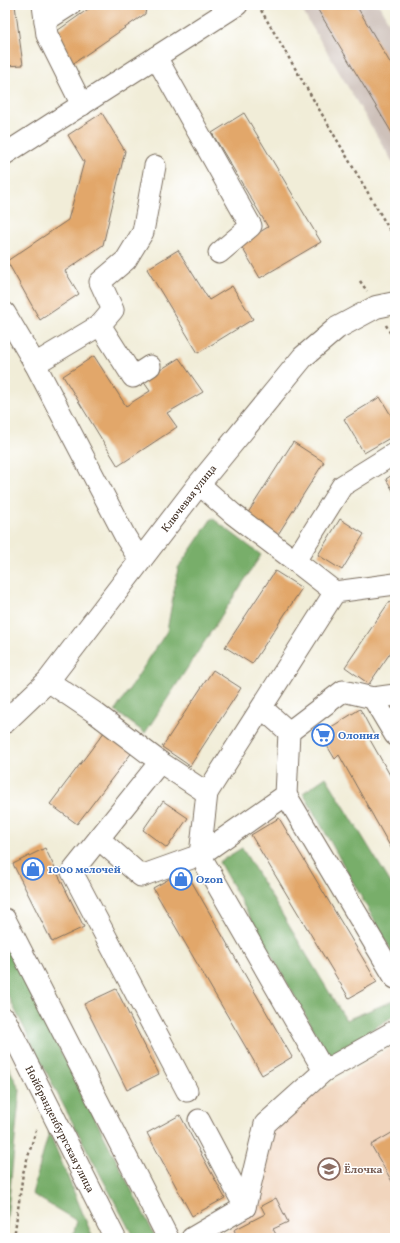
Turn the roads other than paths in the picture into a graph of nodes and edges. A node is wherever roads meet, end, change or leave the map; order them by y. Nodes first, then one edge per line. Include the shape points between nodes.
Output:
1 (70, 5) edge
2 (237, 5) edge
3 (44, 13) edge
4 (156, 57) junction
5 (82, 105) junction
6 (5, 154) edge
7 (155, 166) dead end
8 (218, 253) dead end
9 (395, 303) edge
10 (5, 313) edge
11 (100, 325) junction
12 (35, 364) junction
13 (150, 366) dead end
14 (395, 453) edge
15 (199, 484) junction
16 (140, 560) junction
17 (295, 561) junction
18 (395, 584) edge
19 (335, 592) junction
20 (48, 681) junction
21 (395, 696) edge
22 (373, 698) junction
23 (262, 708) junction
24 (5, 722) edge
25 (290, 732) junction
26 (395, 735) edge
27 (160, 762) junction
28 (207, 793) junction
29 (286, 795) junction
30 (99, 839) junction
31 (200, 855) junction
32 (5, 919) edge
33 (395, 978) edge
34 (5, 1019) edge
35 (395, 1031) edge
36 (324, 1071) junction
37 (188, 1092) dead end
38 (198, 1120) dead end
39 (244, 1207) junction
40 (115, 1238) edge
41 (168, 1238) edge
42 (192, 1238) edge

1 - 3 street
2 - 4 street
3 - 5 street via 47,35
4 - 5 street
4 - 8 street via 251,226
5 - 6 street
7 - 11 street via 143,232 126,260 100,282 113,310
9 - 15 main road, Ключевая улица via 376,307 337,328 303,357
10 - 12 street
11 - 12 street
11 - 13 street via 133,377
12 - 16 street
14 - 17 street via 342,486
15 - 16 main road, Ключевая улица
15 - 17 street via 233,514
16 - 20 main road, Ключевая улица
17 - 19 street
18 - 19 street
19 - 23 street
20 - 24 main road, Ключевая улица
20 - 27 street
21 - 22 street
22 - 25 street via 343,692
22 - 26 street
23 - 25 street
23 - 28 street
25 - 29 street
27 - 28 street
27 - 30 street
28 - 31 street
29 - 31 street
29 - 33 street
30 - 31 street via 141,876
30 - 37 street via 72,872
31 - 36 street
32 - 41 street
34 - 40 street, Нойбранденбургская улица
35 - 36 street
36 - 39 street via 265,1124
38 - 39 street
39 - 42 street

